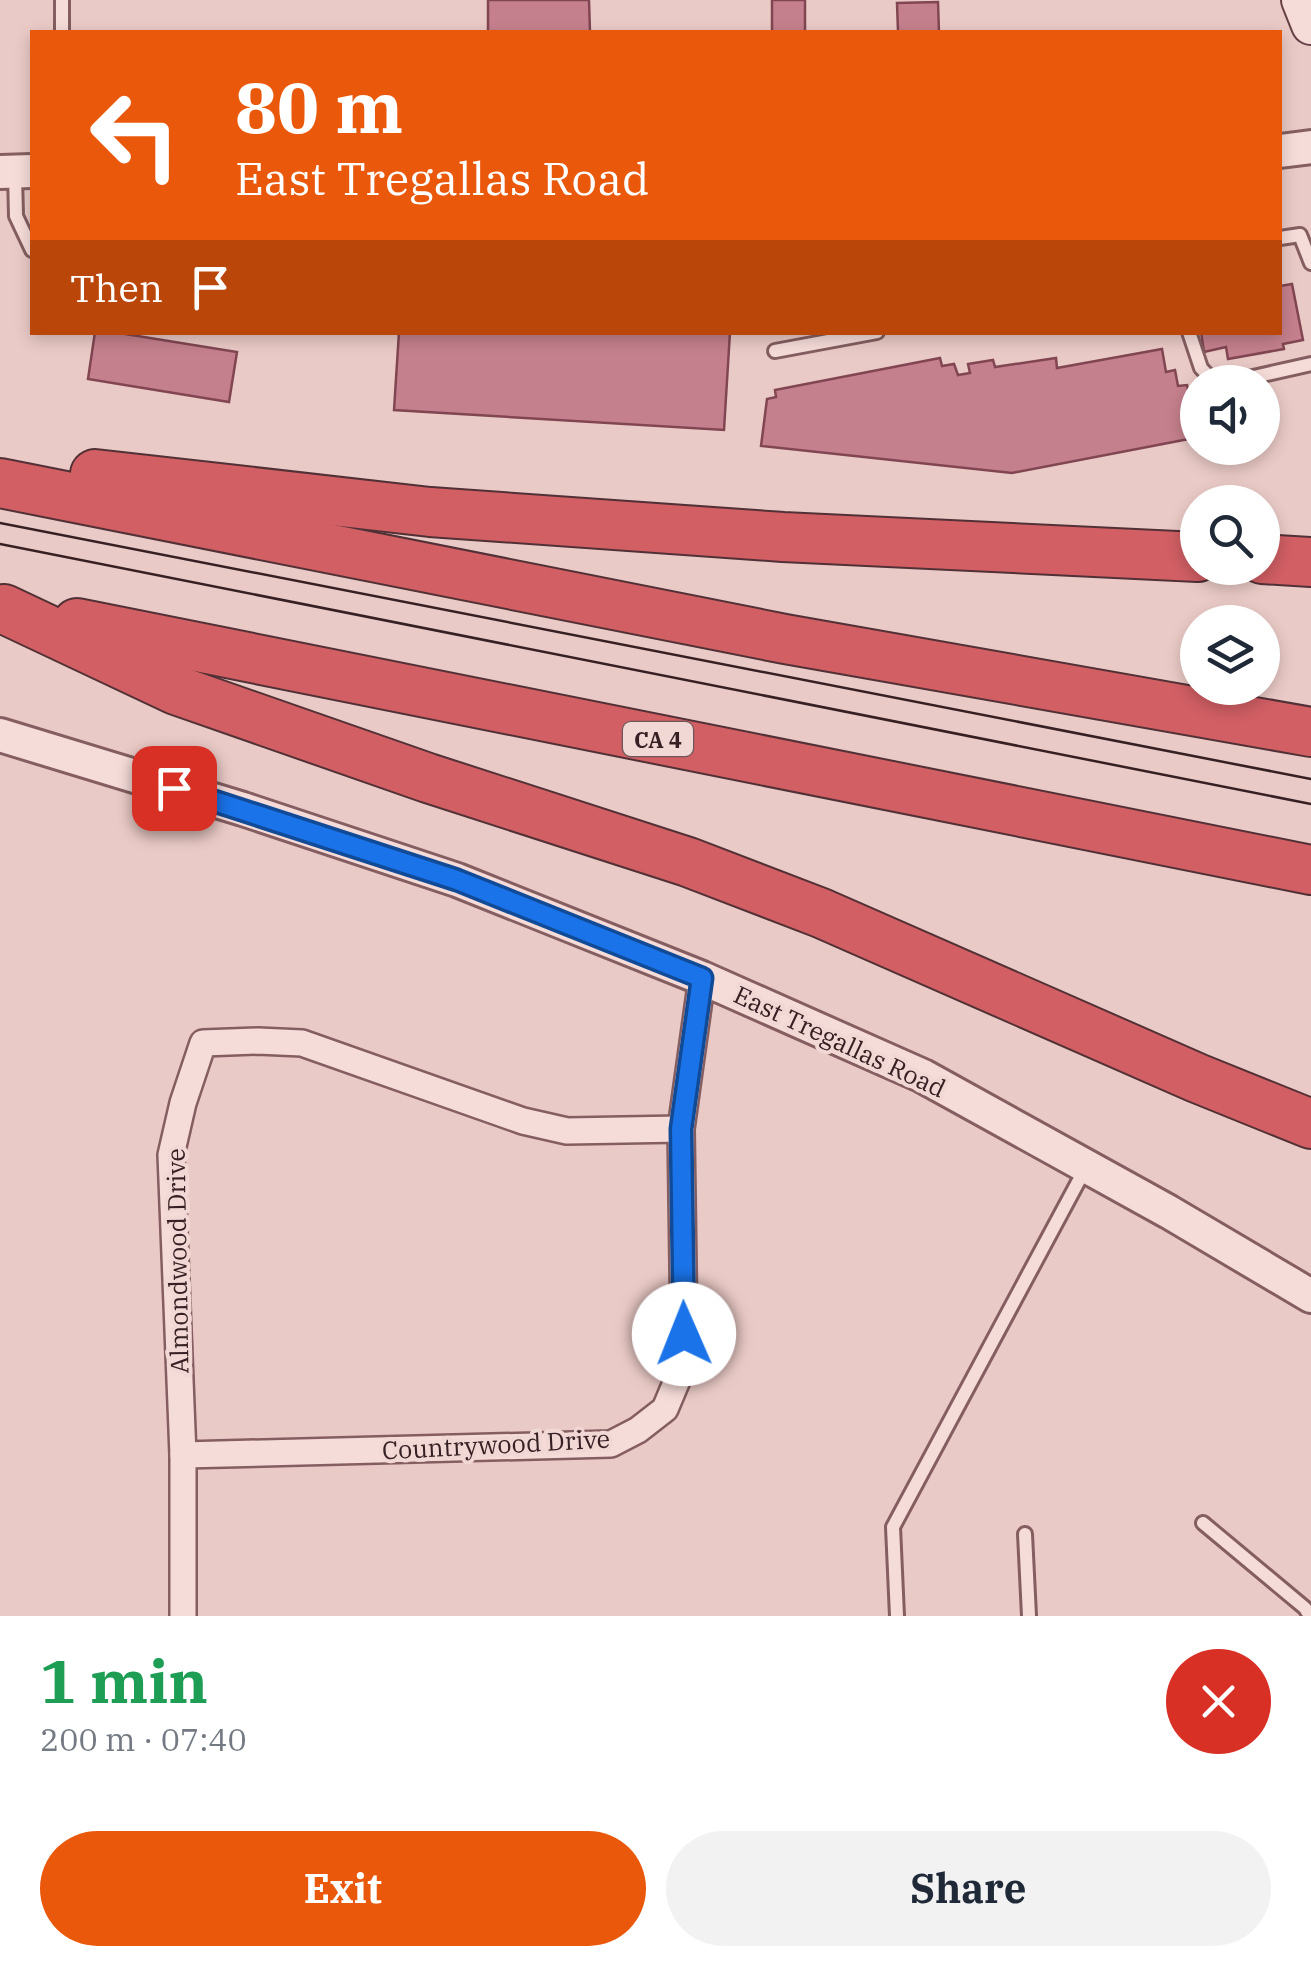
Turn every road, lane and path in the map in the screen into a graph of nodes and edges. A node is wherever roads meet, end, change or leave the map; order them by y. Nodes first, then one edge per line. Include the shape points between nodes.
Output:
1 (62, 0) edge
2 (1301, 0) edge
3 (1311, 25) edge
4 (62, 30) edge
5 (1311, 146) edge
6 (1282, 151) edge
7 (16, 172) edge
8 (1282, 238) edge
9 (30, 246) edge
10 (1311, 263) edge
11 (860, 335) edge
12 (1190, 335) edge
13 (775, 350) dead end
14 (1311, 364) edge
15 (1200, 365) edge
16 (1280, 371) edge
17 (0, 464) edge
18 (0, 483) edge
19 (1180, 555) edge
20 (1280, 561) edge
21 (1311, 562) edge
22 (2, 608) edge
23 (1299, 729) edge
24 (0, 735) edge
25 (1311, 870) edge
26 (702, 978) junction
27 (1311, 1124) edge
28 (681, 1129) junction
29 (1086, 1166) junction
30 (1311, 1296) edge
31 (182, 1455) junction
32 (1202, 1522) dead end
33 (1025, 1534) dead end
34 (183, 1616) edge
35 (897, 1616) edge
36 (1029, 1616) edge
37 (1310, 1616) edge

1 - 4 lane
2 - 3 main road
5 - 6 street
7 - 9 lane via 16,216
8 - 10 lane via 1300,235
11 - 13 lane
12 - 15 lane
14 - 16 lane
17 - 19 highway via 430,512
18 - 23 highway via 785,639
20 - 21 highway
22 - 25 highway, CA 4
22 - 27 highway via 176,690 821,913
24 - 26 street, East Tregallas Road via 457,880
26 - 28 street, Countrywood Drive
26 - 29 street, East Tregallas Road via 923,1076
28 - 31 street, Countrywood Drive via 684,1334 678,1378 665,1409 638,1430 611,1444
28 - 31 street, Almondwood Drive via 567,1130 523,1121 302,1043 202,1043 170,1155
29 - 30 street, East Tregallas Road
29 - 35 lane via 893,1528
31 - 34 street, Almondwood Drive
32 - 37 lane
33 - 36 lane

